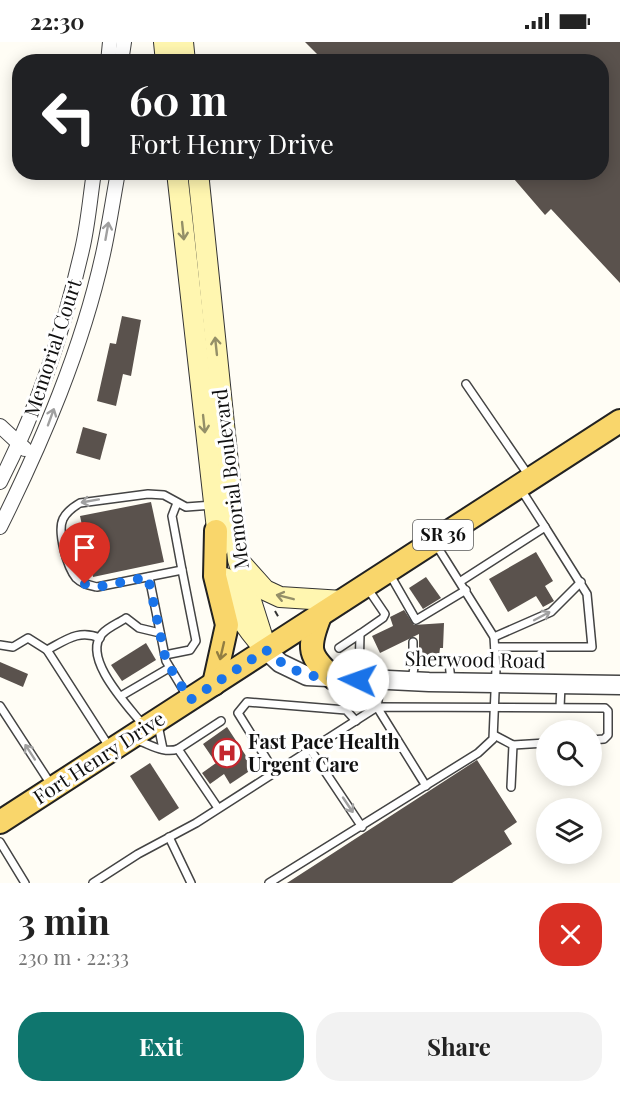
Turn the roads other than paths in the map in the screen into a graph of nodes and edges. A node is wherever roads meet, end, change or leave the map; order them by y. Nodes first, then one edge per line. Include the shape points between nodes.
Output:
1 (93, 180) edge
2 (117, 180) edge
3 (177, 180) edge
4 (199, 180) edge
5 (83, 248) junction
6 (103, 254) junction
7 (466, 384) dead end
8 (620, 420) edge
9 (0, 426) edge
10 (19, 446) junction
11 (35, 455) junction
12 (0, 482) edge
13 (524, 482) junction
14 (177, 503) junction
15 (213, 505) junction
16 (545, 526) junction
17 (0, 527) edge
18 (216, 531) junction
19 (434, 541) junction
20 (238, 560) junction
21 (182, 570) junction
22 (388, 571) junction
23 (148, 577) junction
24 (462, 581) junction
25 (581, 582) junction
26 (365, 586) junction
27 (466, 590) junction
28 (343, 601) junction
29 (320, 616) junction
30 (160, 633) junction
31 (360, 633) junction
32 (494, 637) junction
33 (100, 638) junction
34 (413, 642) dead end
35 (0, 645) edge
36 (495, 647) junction
37 (339, 648) dead end
38 (47, 650) junction
39 (266, 650) junction
40 (165, 655) junction
41 (413, 662) junction
42 (169, 668) junction
43 (335, 679) junction
44 (358, 680) junction
45 (381, 681) junction
46 (412, 682) junction
47 (451, 682) junction
48 (496, 683) junction
49 (214, 684) junction
50 (561, 684) junction
51 (620, 685) edge
52 (121, 696) junction
53 (190, 700) junction
54 (0, 706) edge
55 (377, 707) junction
56 (560, 707) junction
57 (495, 709) junction
58 (3, 718) edge
59 (221, 721) dead end
60 (356, 721) junction
61 (136, 734) junction
62 (494, 735) junction
63 (602, 739) edge
64 (536, 744) edge
65 (513, 745) junction
66 (162, 749) junction
67 (178, 749) junction
68 (310, 749) junction
69 (274, 771) junction
70 (426, 786) junction
71 (511, 787) dead end
72 (53, 788) junction
73 (218, 808) junction
74 (0, 822) edge
75 (362, 827) junction
76 (169, 837) junction
77 (0, 842) edge
78 (25, 883) edge
79 (93, 883) edge
80 (191, 883) edge
81 (268, 883) edge

1 - 5 street, Memorial Court
6 -> 2 street, Memorial Court
3 -> 15 main road, Memorial Boulevard
20 -> 4 main road, Memorial Boulevard
5 - 6 street
5 - 10 street, Memorial Court via 54,350
11 -> 6 street, Memorial Court via 80,337
7 - 13 lane
8 - 13 main road, Fort Henry Drive / SR 36
9 - 10 street
10 - 11 street
10 - 12 street, Memorial Court
11 - 17 street, Memorial Court
13 - 16 lane
13 - 19 main road, Fort Henry Drive / SR 36
14 - 15 lane via 186,507
14 - 21 lane via 172,516
14 -> 23 lane via 164,495 148,494 96,500 72,508 62,520 70,568 85,584 97,587
15 - 18 main road, Memorial Boulevard
16 - 24 lane
16 - 25 lane
18 - 39 main road, Memorial Boulevard via 229,595 245,627
18 -> 49 main road via 215,576 227,625
19 - 22 main road, Fort Henry Drive / SR 36
19 - 24 lane
28 -> 20 main road via 280,597 266,590
20 - 39 main road, Memorial Boulevard
21 - 23 lane
21 - 40 lane via 196,641 190,650
22 - 26 main road, Fort Henry Drive / SR 36
22 - 27 lane via 416,620
23 - 30 lane
24 - 27 lane
32 -> 25 lane via 551,612
25 - 36 lane via 590,607 592,647
26 - 28 main road, Fort Henry Drive / SR 36
26 - 31 lane via 385,614
27 - 32 lane
28 - 29 main road, Fort Henry Drive / SR 36
29 - 39 main road, Fort Henry Drive / SR 36
29 - 43 main road via 310,648 314,658
30 - 33 lane via 139,628 126,618
30 - 40 lane
31 - 37 lane
31 - 44 lane
32 - 36 lane
33 - 38 lane via 78,633
33 - 52 lane via 100,669
34 - 41 lane
35 - 38 lane via 13,647 28,638
36 - 48 lane
38 - 61 lane
39 - 43 street, Sherwood Road via 280,663 307,676
39 - 49 main road, Fort Henry Drive / SR 36
40 - 42 lane
41 - 46 lane
41 - 47 lane via 448,663
42 - 52 lane
42 - 53 lane
43 - 44 street, Sherwood Road
44 - 45 street, Sherwood Road
45 - 46 street, Sherwood Road
45 - 55 lane
46 - 47 street, Sherwood Road
47 - 48 street, Sherwood Road
48 - 50 street, Sherwood Road
48 - 57 lane
49 - 53 main road, Fort Henry Drive / SR 36
50 - 51 street, Sherwood Road
50 - 56 lane
52 - 61 lane
53 - 61 main road, Fort Henry Drive / SR 36
54 - 58 lane
55 - 57 lane
55 - 60 lane
55 - 70 lane
56 - 57 lane
56 - 63 lane via 605,708 608,735
57 - 62 lane
72 -> 58 lane
59 - 67 lane
60 - 68 lane
60 - 69 lane via 346,710 247,702 238,713
61 - 66 lane
61 - 66 lane via 162,736
61 - 72 main road, Fort Henry Drive / SR 36
62 - 65 lane
62 - 70 lane via 478,753
64 - 65 lane
65 - 71 lane
66 - 67 lane
67 - 73 lane
68 - 69 lane
68 -> 75 lane
69 - 73 lane
70 - 75 lane
72 - 74 main road, Fort Henry Drive / SR 36
73 - 76 lane
75 - 81 lane
76 - 79 lane
76 - 80 lane
77 - 78 lane

